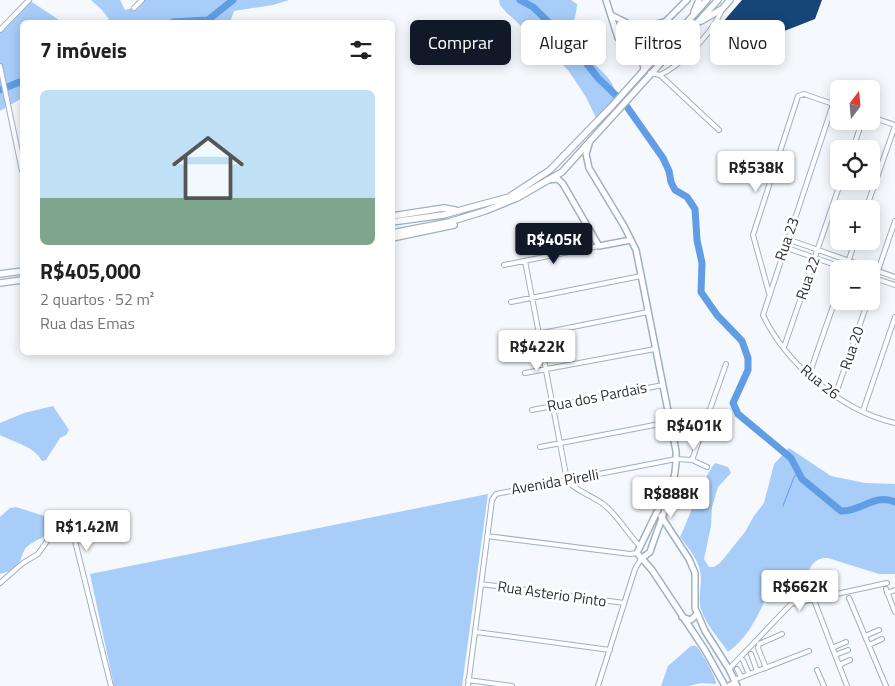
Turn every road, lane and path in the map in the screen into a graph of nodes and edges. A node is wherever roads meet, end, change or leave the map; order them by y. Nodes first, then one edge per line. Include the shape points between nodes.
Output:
1 (29, 0) edge
2 (142, 0) edge
3 (606, 0) edge
4 (687, 0) edge
5 (699, 0) edge
6 (707, 0) edge
7 (718, 0) edge
8 (730, 0) edge
9 (134, 8) dead end
10 (722, 9) junction
11 (611, 15) junction
12 (690, 18) junction
13 (621, 20) edge
14 (667, 20) edge
15 (700, 21) edge
16 (700, 22) edge
17 (616, 29) edge
18 (0, 30) edge
19 (643, 65) edge
20 (658, 65) edge
21 (0, 66) edge
22 (642, 72) junction
23 (650, 74) junction
24 (660, 76) junction
25 (626, 96) junction
26 (830, 103) edge
27 (615, 108) junction
28 (830, 113) edge
29 (880, 120) edge
30 (895, 125) edge
31 (719, 130) dead end
32 (589, 144) junction
33 (20, 161) edge
34 (547, 180) junction
35 (838, 190) edge
36 (869, 200) edge
37 (457, 211) junction
38 (486, 211) junction
39 (395, 216) edge
40 (895, 221) edge
41 (395, 222) edge
42 (395, 232) edge
43 (395, 237) edge
44 (787, 239) junction
45 (631, 240) junction
46 (599, 246) junction
47 (784, 247) junction
48 (818, 250) junction
49 (852, 250) edge
50 (815, 258) junction
51 (848, 260) joint
52 (524, 261) junction
53 (830, 263) edge
54 (504, 265) dead end
55 (880, 265) edge
56 (20, 270) edge
57 (880, 272) edge
58 (0, 274) edge
59 (641, 276) junction
60 (895, 277) edge
61 (20, 280) edge
62 (880, 280) edge
63 (0, 284) edge
64 (895, 285) edge
65 (769, 292) junction
66 (531, 297) junction
67 (510, 302) dead end
68 (831, 310) edge
69 (865, 310) edge
70 (648, 312) junction
71 (764, 318) joint
72 (895, 318) edge
73 (538, 334) junction
74 (517, 338) dead end
75 (784, 347) junction
76 (655, 349) junction
77 (726, 364) dead end
78 (546, 370) junction
79 (525, 373) dead end
80 (809, 375) junction
81 (663, 385) junction
82 (835, 396) junction
83 (552, 406) junction
84 (532, 410) dead end
85 (863, 411) junction
86 (895, 421) edge
87 (670, 422) junction
88 (560, 443) junction
89 (540, 447) dead end
90 (676, 459) junction
91 (692, 460) junction
92 (707, 467) dead end
93 (675, 476) junction
94 (580, 478) junction
95 (567, 480) junction
96 (672, 488) junction
97 (580, 489) junction
98 (693, 496) dead end
99 (661, 516) junction
100 (488, 536) junction
101 (639, 545) junction
102 (650, 552) junction
103 (637, 553) junction
104 (641, 559) junction
105 (0, 583) edge
106 (887, 583) dead end
107 (481, 584) junction
108 (895, 590) edge
109 (849, 598) dead end
110 (814, 600) junction
111 (624, 603) junction
112 (895, 612) edge
113 (697, 614) junction
114 (682, 617) junction
115 (878, 630) dead end
116 (476, 632) junction
117 (782, 634) dead end
118 (865, 636) junction
119 (882, 639) dead end
120 (846, 642) dead end
121 (869, 645) junction
122 (832, 648) junction
123 (610, 650) junction
124 (848, 650) dead end
125 (809, 651) dead end
126 (751, 654) dead end
127 (835, 655) junction
128 (743, 660) dead end
129 (850, 660) dead end
130 (839, 665) junction
131 (766, 668) junction
132 (729, 669) junction
133 (737, 670) dead end
134 (817, 670) dead end
135 (757, 671) junction
136 (748, 674) junction
137 (740, 677) junction
138 (468, 680) junction
139 (736, 683) edge
140 (111, 686) edge
141 (468, 686) edge
142 (512, 686) edge
143 (598, 686) edge
144 (725, 686) edge
145 (729, 686) edge
146 (824, 686) edge
147 (847, 686) edge
148 (886, 686) edge

1 - 18 street
2 - 9 street
3 - 11 main road
4 - 14 main road
5 - 12 main road
6 - 12 main road
7 - 15 main road
8 - 10 main road
10 - 16 main road
10 - 24 street via 716,23 679,63
11 - 13 main road
11 - 17 main road
12 - 22 main road
19 - 22 main road
20 - 23 main road
21 - 33 street
22 - 25 main road
23 - 24 street
23 - 25 main road
24 - 31 street
25 - 27 main road
26 - 65 street via 804,94 798,96 752,235
27 - 32 main road
27 - 37 main road via 550,170 508,197
28 - 44 street, Rua 23
29 - 30 street
30 - 36 street
32 - 34 main road via 562,172
32 - 45 main road via 586,154 589,168
34 - 38 main road
34 - 46 main road via 558,180 563,184
35 - 48 street, Rua 22
37 - 39 main road via 444,208
37 - 41 main road
38 - 42 main road
38 - 43 main road via 453,225
40 - 55 street
44 - 47 street, Rua 23
44 - 48 street
45 - 46 main road
45 - 59 main road
46 - 52 street
47 - 50 street
47 - 65 street, Rua 23
48 - 50 street, Rua 22
48 - 51 street
49 - 51 street
50 - 53 street
50 - 75 street, Rua 22
52 - 54 street
52 - 66 street
56 - 58 main road
57 - 60 street
59 - 66 street
59 - 70 main road
61 - 63 main road
62 - 64 street
65 - 71 street, Rua 23
66 - 67 street
66 - 73 street
68 - 80 street
69 - 82 street, Rua 20
70 - 73 street
70 - 76 main road
71 - 75 street, Rua 26
72 - 85 street
73 - 74 street
73 - 78 street
75 - 80 street, Rua 26
76 - 78 street
76 - 81 main road
77 - 91 street
78 - 79 street
78 - 83 street
80 - 82 street, Rua 26
81 - 83 street, Rua dos Pardais
81 - 87 main road
82 - 85 street, Rua 26
83 - 84 street, Rua dos Pardais
83 - 88 street
85 - 86 street, Rua 26
87 - 88 street
87 - 90 main road
88 - 89 street
88 - 95 street
90 - 91 street, Avenida Pirelli
90 - 93 main road
90 - 94 street, Avenida Pirelli
91 - 92 street
93 - 96 main road
93 - 101 main road
94 - 95 street, Avenida Pirelli
94 - 97 street via 577,485
95 - 97 street
95 - 100 street, Avenida Pirelli via 500,492 494,496
96 - 98 street
96 - 99 main road
97 - 101 street via 607,507
99 - 102 main road
99 - 113 main road via 695,573
100 - 103 street
100 - 107 street
101 - 102 main road
101 - 103 main road
102 - 104 main road
103 - 104 main road
104 - 111 street
104 - 114 main road via 652,570
105 - 140 street via 38,554 54,534 68,530 73,533
106 - 110 street
107 - 111 street, Rua Asterio Pinto
107 - 116 street
108 - 112 street via 886,591
109 - 118 street
110 - 122 street
110 - 132 street via 787,607
111 - 123 street
113 - 114 main road via 691,620
113 - 132 main road
114 - 144 main road
115 - 118 street
116 - 123 street
116 - 138 street
117 - 131 street via 759,644
118 - 121 street
119 - 121 street
120 - 122 street
121 - 148 street
122 - 127 street
123 - 143 street
124 - 127 street
125 - 131 street
126 - 135 street
127 - 130 street
128 - 136 street
129 - 130 street
130 - 147 street
131 - 135 street
132 - 139 main road
133 - 137 street
134 - 146 street
135 - 136 street
136 - 137 street
137 - 139 street
138 - 141 street
138 - 142 street
139 - 145 main road

